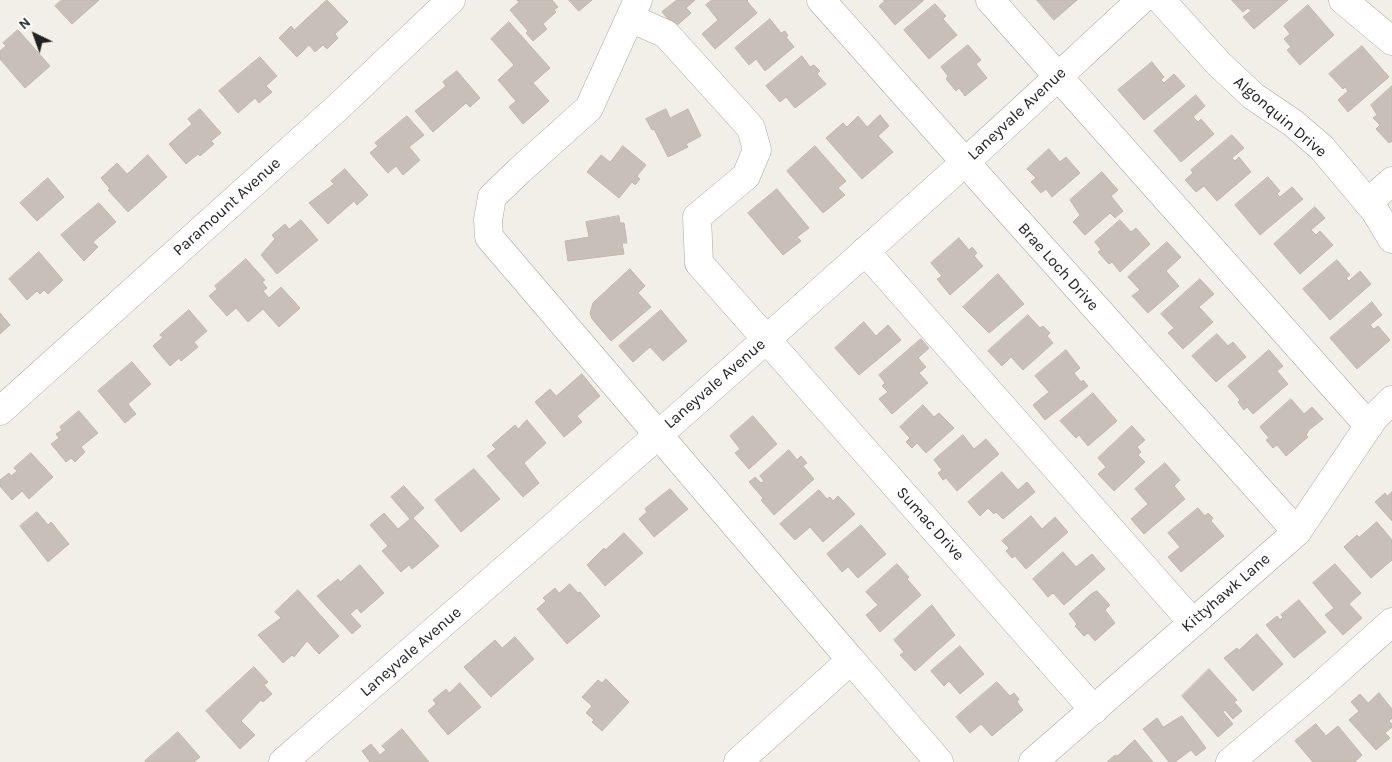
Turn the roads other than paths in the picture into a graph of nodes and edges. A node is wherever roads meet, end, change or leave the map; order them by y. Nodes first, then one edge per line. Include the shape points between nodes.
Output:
1 (451, 0) edge
2 (821, 0) edge
3 (990, 0) edge
4 (1141, 0) edge
5 (1162, 0) edge
6 (1343, 0) edge
7 (634, 9) edge
8 (1392, 42) edge
9 (1058, 77) junction
10 (964, 162) junction
11 (1392, 181) edge
12 (1368, 203) junction
13 (1392, 239) edge
14 (865, 251) junction
15 (766, 339) junction
16 (1392, 400) edge
17 (0, 411) edge
18 (1369, 426) junction
19 (657, 435) junction
20 (1297, 532) junction
21 (1392, 622) edge
22 (1193, 623) junction
23 (851, 660) junction
24 (1094, 710) junction
25 (283, 762) edge
26 (738, 762) edge
27 (939, 762) edge
28 (1033, 762) edge
29 (1230, 762) edge

1 - 17 street, Paramount Avenue via 330,115
2 - 10 street, Brae Loch Drive
3 - 9 street
4 - 9 street, Laneyvale Avenue
5 - 12 street, Algonquin Drive via 1218,63 1253,96 1293,123 1322,148
6 - 8 street
7 - 15 street, Sumac Drive via 666,34 750,128 757,150 746,176 697,217 699,263
7 - 19 street via 589,108 492,197 488,220 489,237
9 - 10 street, Laneyvale Avenue
9 - 18 street
10 - 14 street, Laneyvale Avenue
10 - 20 street, Brae Loch Drive
11 - 12 street
12 - 13 street, Algonquin Drive
14 - 15 street, Laneyvale Avenue
14 - 22 street
15 - 19 street, Laneyvale Avenue
15 - 24 street, Sumac Drive
16 - 18 street, Kittyhawk Lane
18 - 20 street, Kittyhawk Lane
19 - 23 street
19 - 25 street, Laneyvale Avenue
20 - 22 street, Kittyhawk Lane
21 - 29 street
22 - 24 street, Kittyhawk Lane
23 - 26 street
23 - 27 street
24 - 28 street, Kittyhawk Lane

